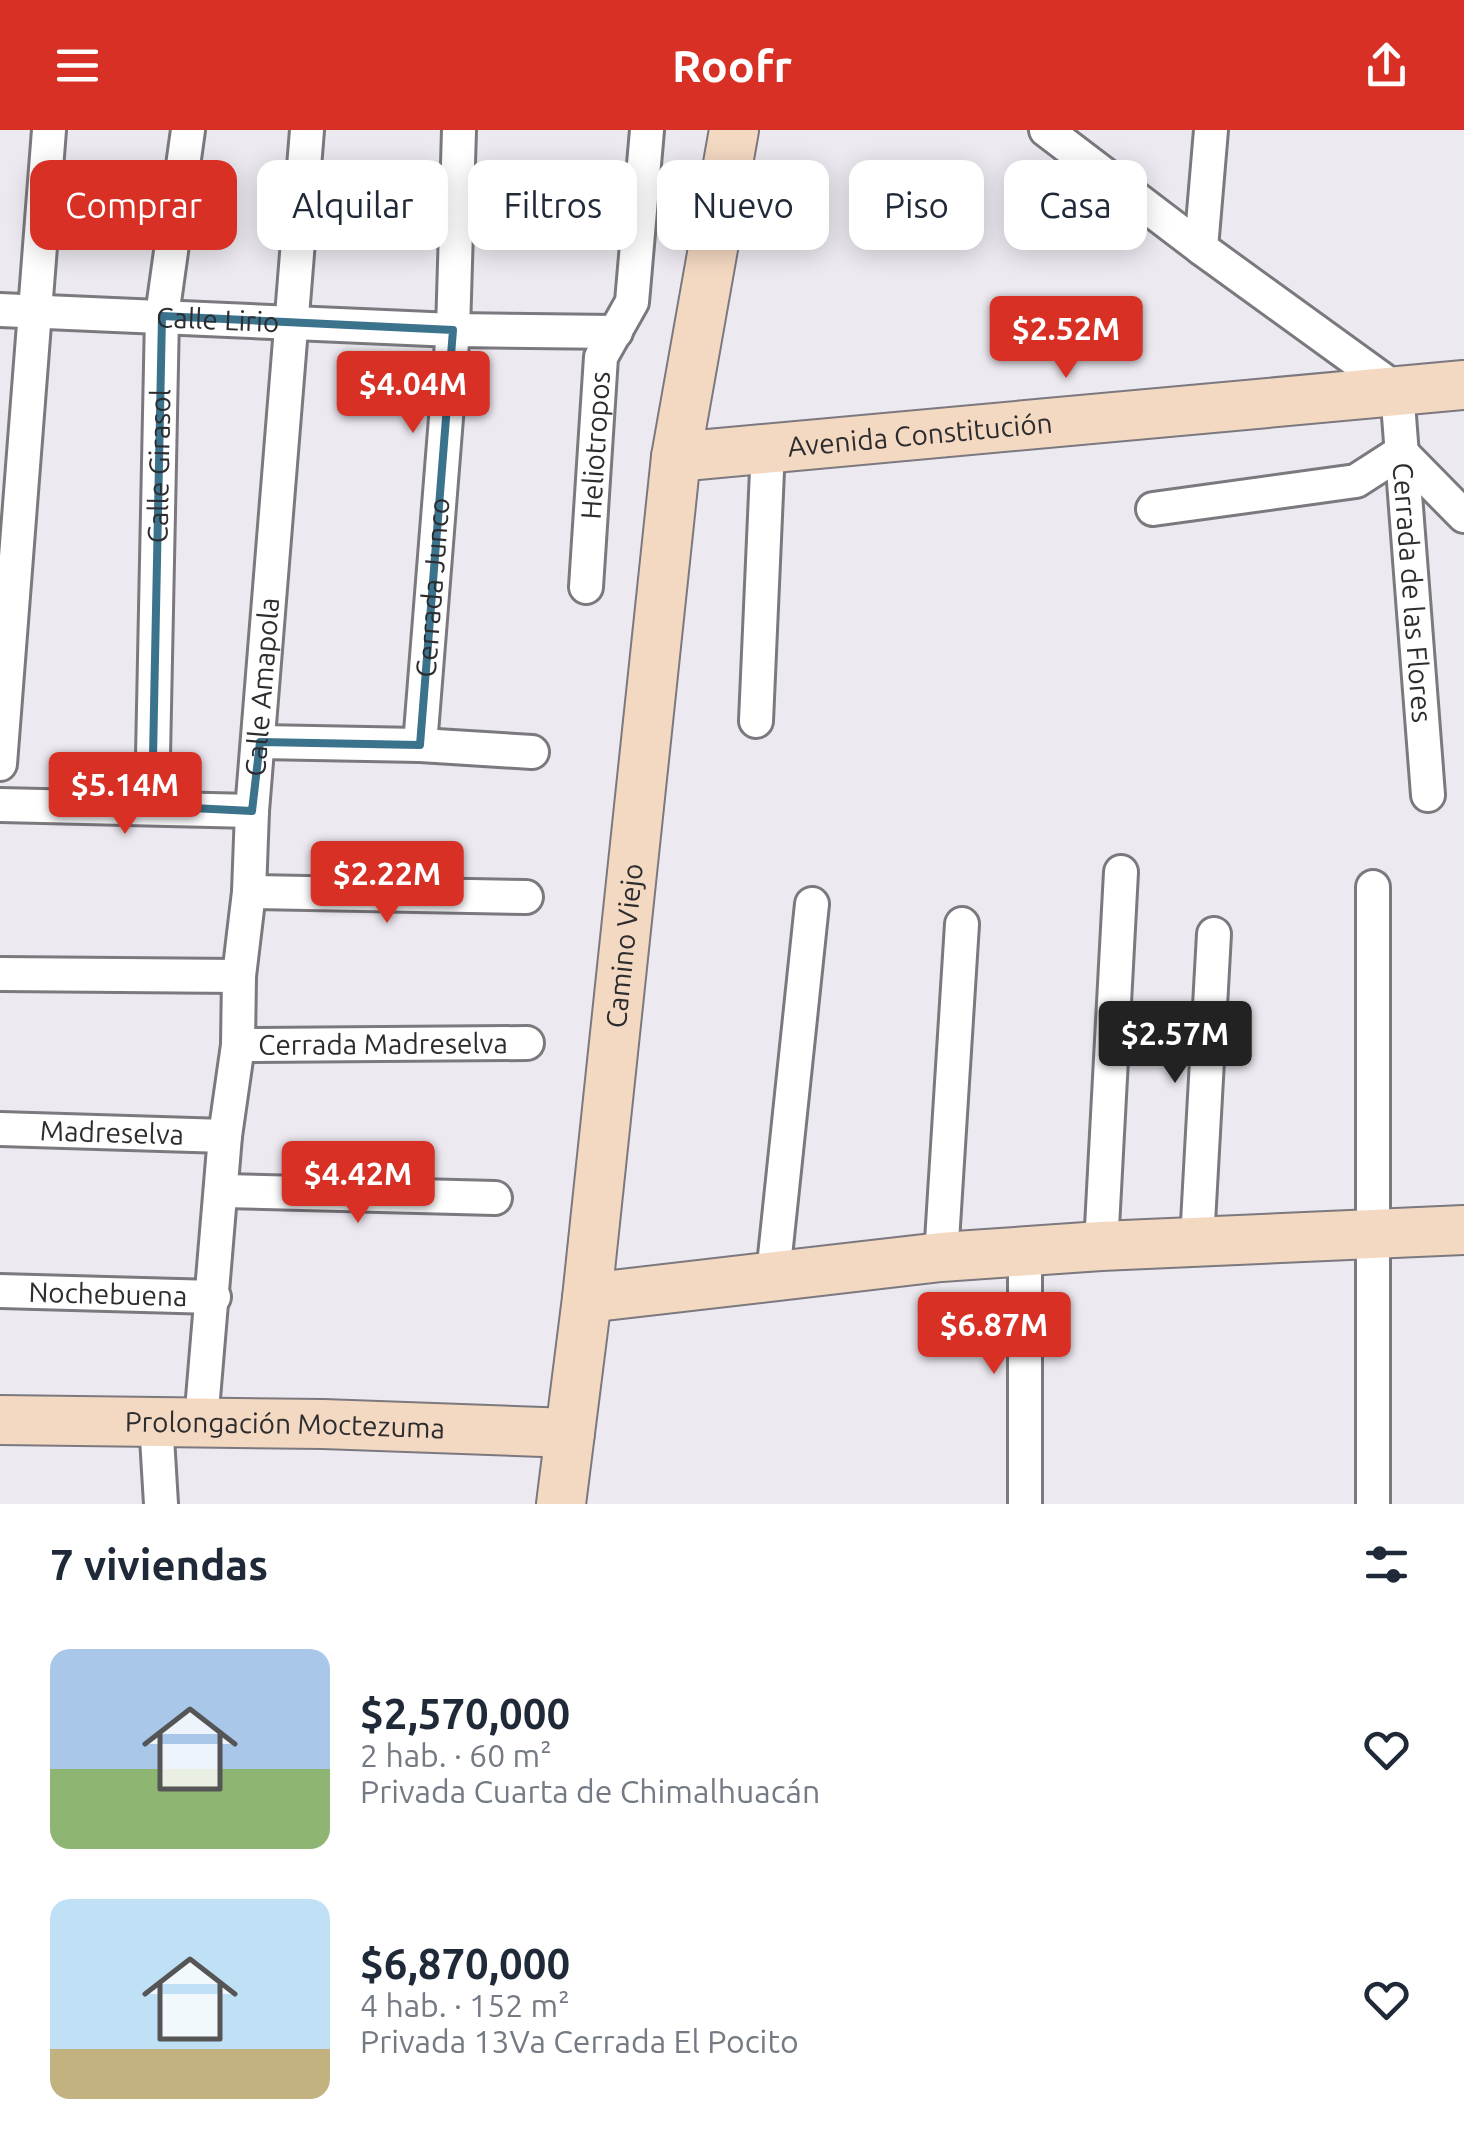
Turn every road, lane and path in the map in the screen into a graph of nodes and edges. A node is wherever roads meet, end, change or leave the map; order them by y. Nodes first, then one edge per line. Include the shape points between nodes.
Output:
1 (49, 130) edge
2 (188, 130) edge
3 (307, 130) edge
4 (459, 130) edge
5 (647, 130) edge
6 (734, 130) edge
7 (1046, 130) edge
8 (1211, 130) edge
9 (1201, 248) junction
10 (0, 310) edge
11 (34, 310) junction
12 (162, 316) junction
13 (290, 320) junction
14 (453, 330) junction
15 (616, 332) junction
16 (1464, 385) edge
17 (1396, 390) junction
18 (768, 448) junction
19 (1402, 452) junction
20 (676, 457) junction
21 (1153, 508) dead end
22 (1464, 516) edge
23 (586, 587) dead end
24 (756, 721) dead end
25 (260, 742) junction
26 (420, 744) junction
27 (532, 752) dead end
28 (0, 764) edge
29 (1428, 795) dead end
30 (0, 804) edge
31 (152, 806) junction
32 (252, 811) junction
33 (1122, 872) dead end
34 (1373, 887) dead end
35 (249, 892) junction
36 (526, 896) dead end
37 (812, 904) dead end
38 (962, 924) dead end
39 (1214, 934) dead end
40 (0, 974) edge
41 (239, 976) junction
42 (527, 1043) dead end
43 (238, 1045) junction
44 (0, 1129) edge
45 (226, 1136) junction
46 (223, 1191) junction
47 (495, 1198) dead end
48 (1464, 1230) edge
49 (1372, 1234) junction
50 (1197, 1241) junction
51 (1101, 1246) junction
52 (1026, 1251) junction
53 (941, 1257) junction
54 (774, 1275) junction
55 (0, 1291) edge
56 (214, 1297) junction
57 (586, 1298) junction
58 (0, 1420) edge
59 (178, 1422) junction
60 (570, 1434) junction
61 (160, 1504) edge
62 (561, 1504) edge
63 (1025, 1504) edge
64 (1374, 1504) edge

1 - 11 street
2 - 12 street, Calle Girasol
3 - 13 street, Calle Amapola
4 - 14 street, Cerrada Junco
5 - 15 street, Heliotropos via 632,302
6 - 20 main road, Camino Viejo
7 - 9 street
8 - 9 street
9 - 17 street
10 - 11 street, Calle Lirio
11 - 12 street, Calle Lirio
11 - 28 street
12 - 13 street, Calle Lirio
12 - 31 street, Calle Girasol
13 - 14 street, Calle Lirio
13 - 25 street, Calle Amapola
14 - 15 street, Calle Lirio
14 - 26 street, Cerrada Junco
15 - 23 street, Heliotropos via 602,356
16 - 17 main road, Avenida Constitución
17 - 18 main road, Avenida Constitución
17 - 19 street, Cerrada de las Flores
18 - 20 main road, Avenida Constitución
18 - 24 street
19 - 21 street via 1356,480
19 - 22 street
19 - 29 street, Cerrada de las Flores
20 - 57 main road, Camino Viejo
25 - 26 street
25 - 32 street, Calle Amapola
26 - 27 street
30 - 31 street
31 - 32 street
32 - 35 street, Calle Amapola
33 - 51 street
34 - 49 street
35 - 36 street
35 - 41 street, Calle Amapola
37 - 54 street
38 - 53 street
39 - 50 street
40 - 41 street
41 - 43 street, Calle Amapola
42 - 43 street, Cerrada Madreselva
43 - 45 street, Calle Amapola
44 - 45 street, Madreselva
45 - 46 street, Calle Amapola
46 - 47 street
46 - 56 street, Calle Amapola
48 - 49 main road
49 - 50 main road
49 - 64 street
50 - 51 main road
51 - 52 main road
52 - 53 main road
52 - 63 street
53 - 54 main road
54 - 57 main road
55 - 56 street, Nochebuena
56 - 59 street, Calle Amapola
57 - 60 main road, Camino Viejo
58 - 59 main road, Prolongación Moctezuma
59 - 60 main road, Prolongación Moctezuma
59 - 61 street, Calle Amapola
60 - 62 main road, Camino Viejo

